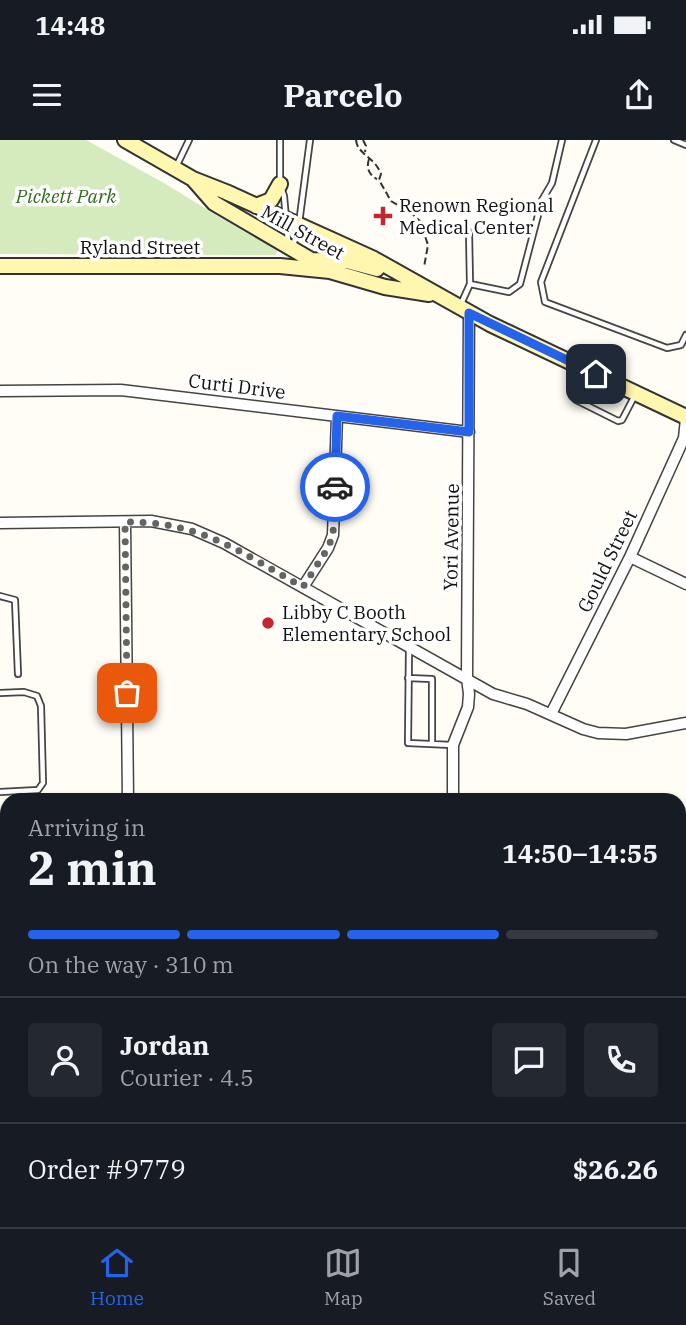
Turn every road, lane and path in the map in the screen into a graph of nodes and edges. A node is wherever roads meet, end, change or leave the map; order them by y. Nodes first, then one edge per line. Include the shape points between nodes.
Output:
1 (125, 140) edge
2 (189, 140) edge
3 (280, 140) edge
4 (310, 140) edge
5 (356, 140) edge
6 (363, 140) edge
7 (562, 140) edge
8 (596, 140) edge
9 (674, 140) edge
10 (686, 145) edge
11 (365, 153) junction
12 (369, 158) junction
13 (175, 169) junction
14 (193, 180) junction
15 (379, 180) junction
16 (280, 184) junction
17 (256, 206) junction
18 (285, 219) junction
19 (299, 225) junction
20 (469, 232) dead end
21 (290, 248) junction
22 (310, 260) junction
23 (0, 266) edge
24 (280, 266) junction
25 (424, 267) dead end
26 (330, 271) junction
27 (415, 282) junction
28 (470, 284) junction
29 (459, 308) junction
30 (686, 335) edge
31 (576, 365) junction
32 (0, 391) edge
33 (636, 393) junction
34 (337, 416) junction
35 (686, 418) edge
36 (469, 432) junction
37 (125, 522) junction
38 (0, 523) edge
39 (630, 557) junction
40 (686, 584) edge
41 (303, 587) junction
42 (0, 596) edge
43 (409, 646) junction
44 (18, 674) dead end
45 (408, 678) junction
46 (467, 678) junction
47 (0, 693) edge
48 (551, 715) junction
49 (686, 723) edge
50 (432, 744) junction
51 (453, 745) junction
52 (0, 792) edge
53 (128, 793) edge
54 (453, 793) edge

1 - 13 main road, Mill Street
2 - 13 lane
3 - 16 lane
4 - 19 lane
5 - 11 path via 359,151
6 - 11 path
7 - 28 lane via 520,284 509,292
8 - 30 lane via 541,282 545,302 667,348 681,345
9 - 10 lane
11 - 12 path
12 - 15 path via 368,171
12 - 15 path via 378,164
13 - 14 main road, Mill Street
14 - 17 main road, Mill Street
14 - 21 main road, Mill Street via 214,204
15 - 25 path via 391,201 420,221 428,245
16 - 17 main road via 271,200
16 - 18 lane
17 - 18 main road, Mill Street
18 - 19 main road, Mill Street
18 - 21 lane
19 - 21 lane
19 - 27 main road, Mill Street
20 - 28 lane
21 - 22 main road, Mill Street
22 - 24 main road
22 - 26 main road, Mill Street
22 - 27 main road via 347,261
23 - 24 main road, Ryland Street
24 - 26 main road
26 - 29 main road, Mill Street via 423,293
27 - 29 main road, Mill Street
28 - 29 lane
29 - 31 main road, Mill Street
29 - 36 street, Yori Avenue
31 - 33 main road, Mill Street
31 - 33 lane via 572,395 618,421
32 - 34 street, Curti Drive via 121,390
33 - 35 main road, Mill Street
34 - 36 street, Curti Drive
34 - 41 street via 333,535
35 - 39 street, Gould Street via 684,438
36 - 46 street, Yori Avenue
37 - 38 street
37 - 41 street via 192,529
37 - 53 street
39 - 40 street
39 - 48 street, Gould Street
41 - 43 street
42 - 44 lane via 15,600
43 - 45 lane
43 - 46 street
45 - 50 lane via 408,743
45 - 50 lane via 432,679
46 - 48 street via 493,694
46 - 51 street, Yori Avenue via 468,707
47 - 52 lane via 37,696 43,783 31,792
48 - 49 street via 583,730 612,735
50 - 51 lane
51 - 54 street, Yori Avenue

